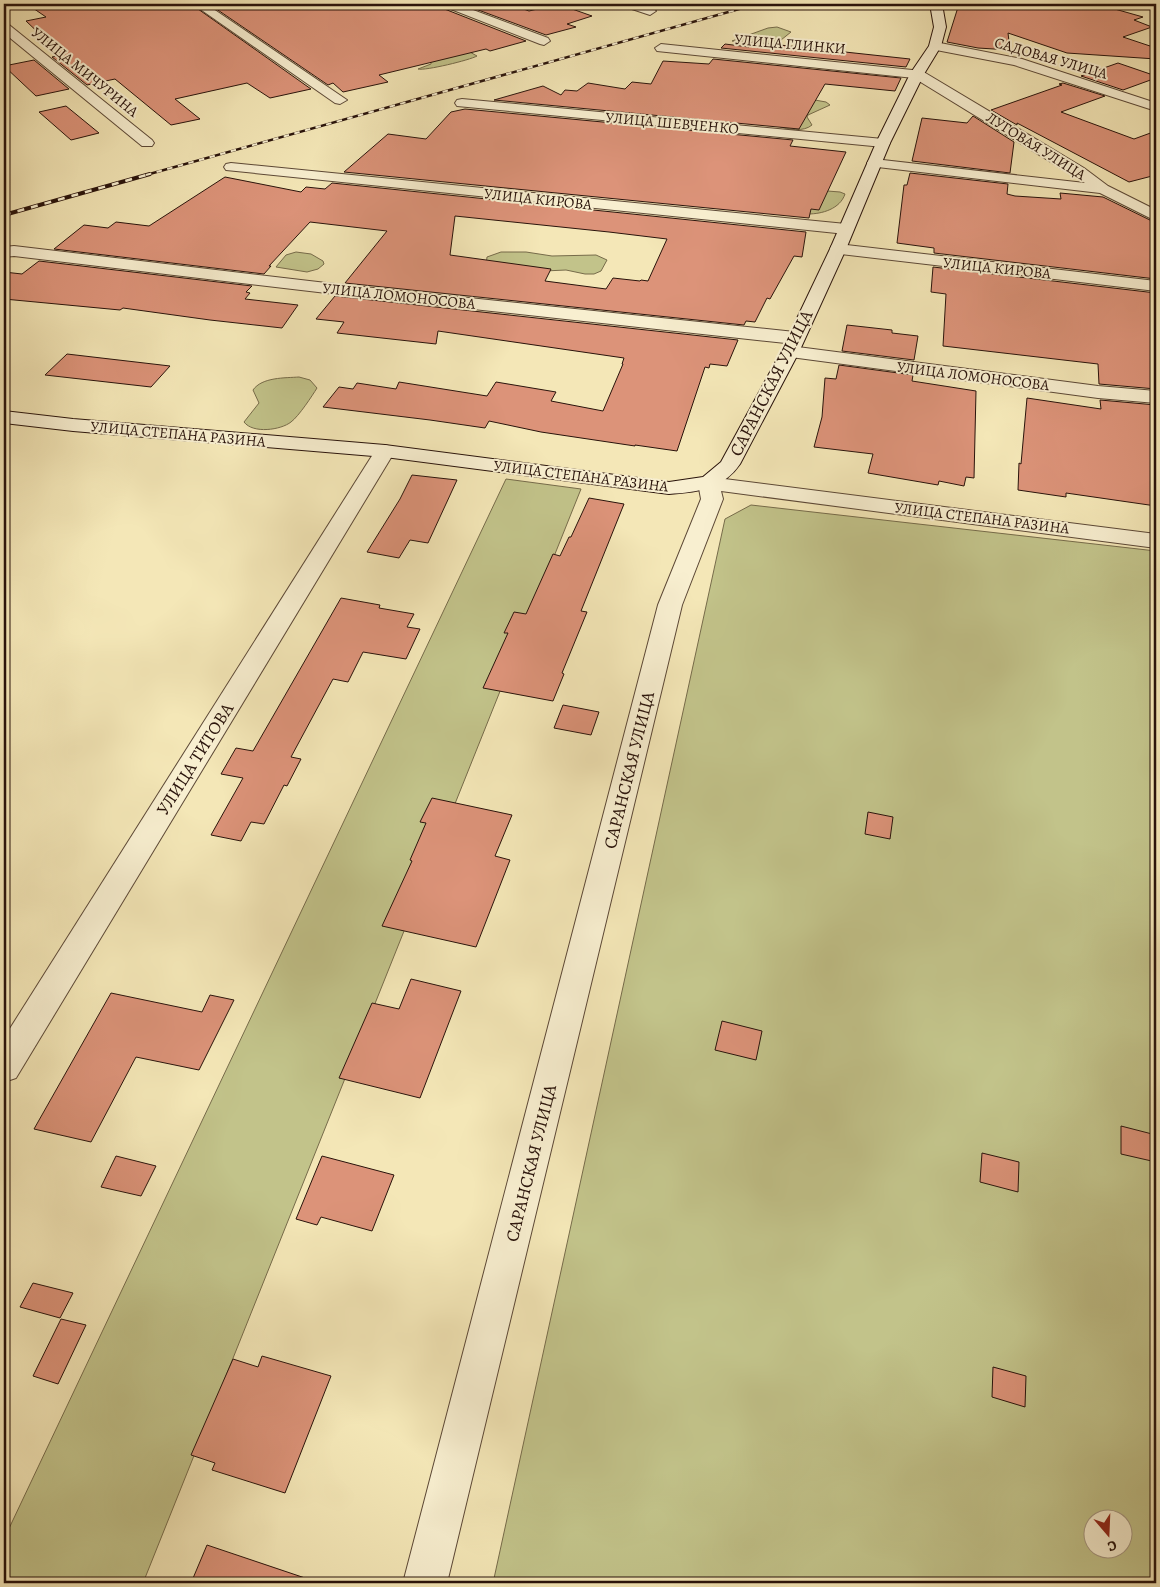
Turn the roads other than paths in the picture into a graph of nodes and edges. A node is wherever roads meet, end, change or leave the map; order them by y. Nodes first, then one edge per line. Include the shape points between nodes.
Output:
1 (199, 4) edge
2 (447, 4) edge
3 (627, 4) edge
4 (936, 4) edge
5 (650, 12) dead end
6 (4, 27) edge
7 (544, 41) dead end
8 (935, 46) junction
9 (661, 48) dead end
10 (917, 74) junction
11 (340, 100) dead end
12 (462, 103) dead end
13 (1156, 106) edge
14 (147, 143) dead end
15 (883, 143) junction
16 (874, 163) junction
17 (231, 167) dead end
18 (1102, 189) junction
19 (1156, 216) edge
20 (846, 229) junction
21 (838, 249) junction
22 (4, 252) edge
23 (1156, 286) edge
24 (792, 345) junction
25 (1156, 397) edge
26 (4, 416) edge
27 (385, 451) junction
28 (709, 483) junction
29 (1156, 541) edge
30 (4, 1067) edge
31 (425, 1583) edge

1 - 11 street
2 - 7 street
3 - 5 street
4 - 8 street, САРАНСКАЯ УЛИЦА via 940,27
6 - 14 street, УЛИЦА МИЧУРИНА
8 - 10 street, САРАНСКАЯ УЛИЦА
8 - 13 street, САДОВАЯ УЛИЦА via 1016,62
9 - 10 street, УЛИЦА ГЛИНКИ
10 - 15 street, САРАНСКАЯ УЛИЦА
10 - 18 street, ЛУГОВАЯ УЛИЦА
12 - 15 street, УЛИЦА ШЕВЧЕНКО
15 - 16 street, САРАНСКАЯ УЛИЦА
16 - 18 street
16 - 20 street, САРАНСКАЯ УЛИЦА
17 - 20 street, УЛИЦА КИРОВА
18 - 19 street, ЛУГОВАЯ УЛИЦА
20 - 21 street, САРАНСКАЯ УЛИЦА
21 - 23 street, УЛИЦА КИРОВА
21 - 24 street, САРАНСКАЯ УЛИЦА
22 - 24 street, УЛИЦА ЛОМОНОСОВА
24 - 25 street, УЛИЦА ЛОМОНОСОВА via 1098,392
24 - 28 street, САРАНСКАЯ УЛИЦА via 730,464 723,475
26 - 27 street, УЛИЦА СТЕПАНА РАЗИНА via 73,425
27 - 28 street, УЛИЦА СТЕПАНА РАЗИНА via 669,488
27 - 30 street, УЛИЦА ТИТОВА
28 - 29 street, УЛИЦА СТЕПАНА РАЗИНА
28 - 31 street, САРАНСКАЯ УЛИЦА via 712,499 670,605

